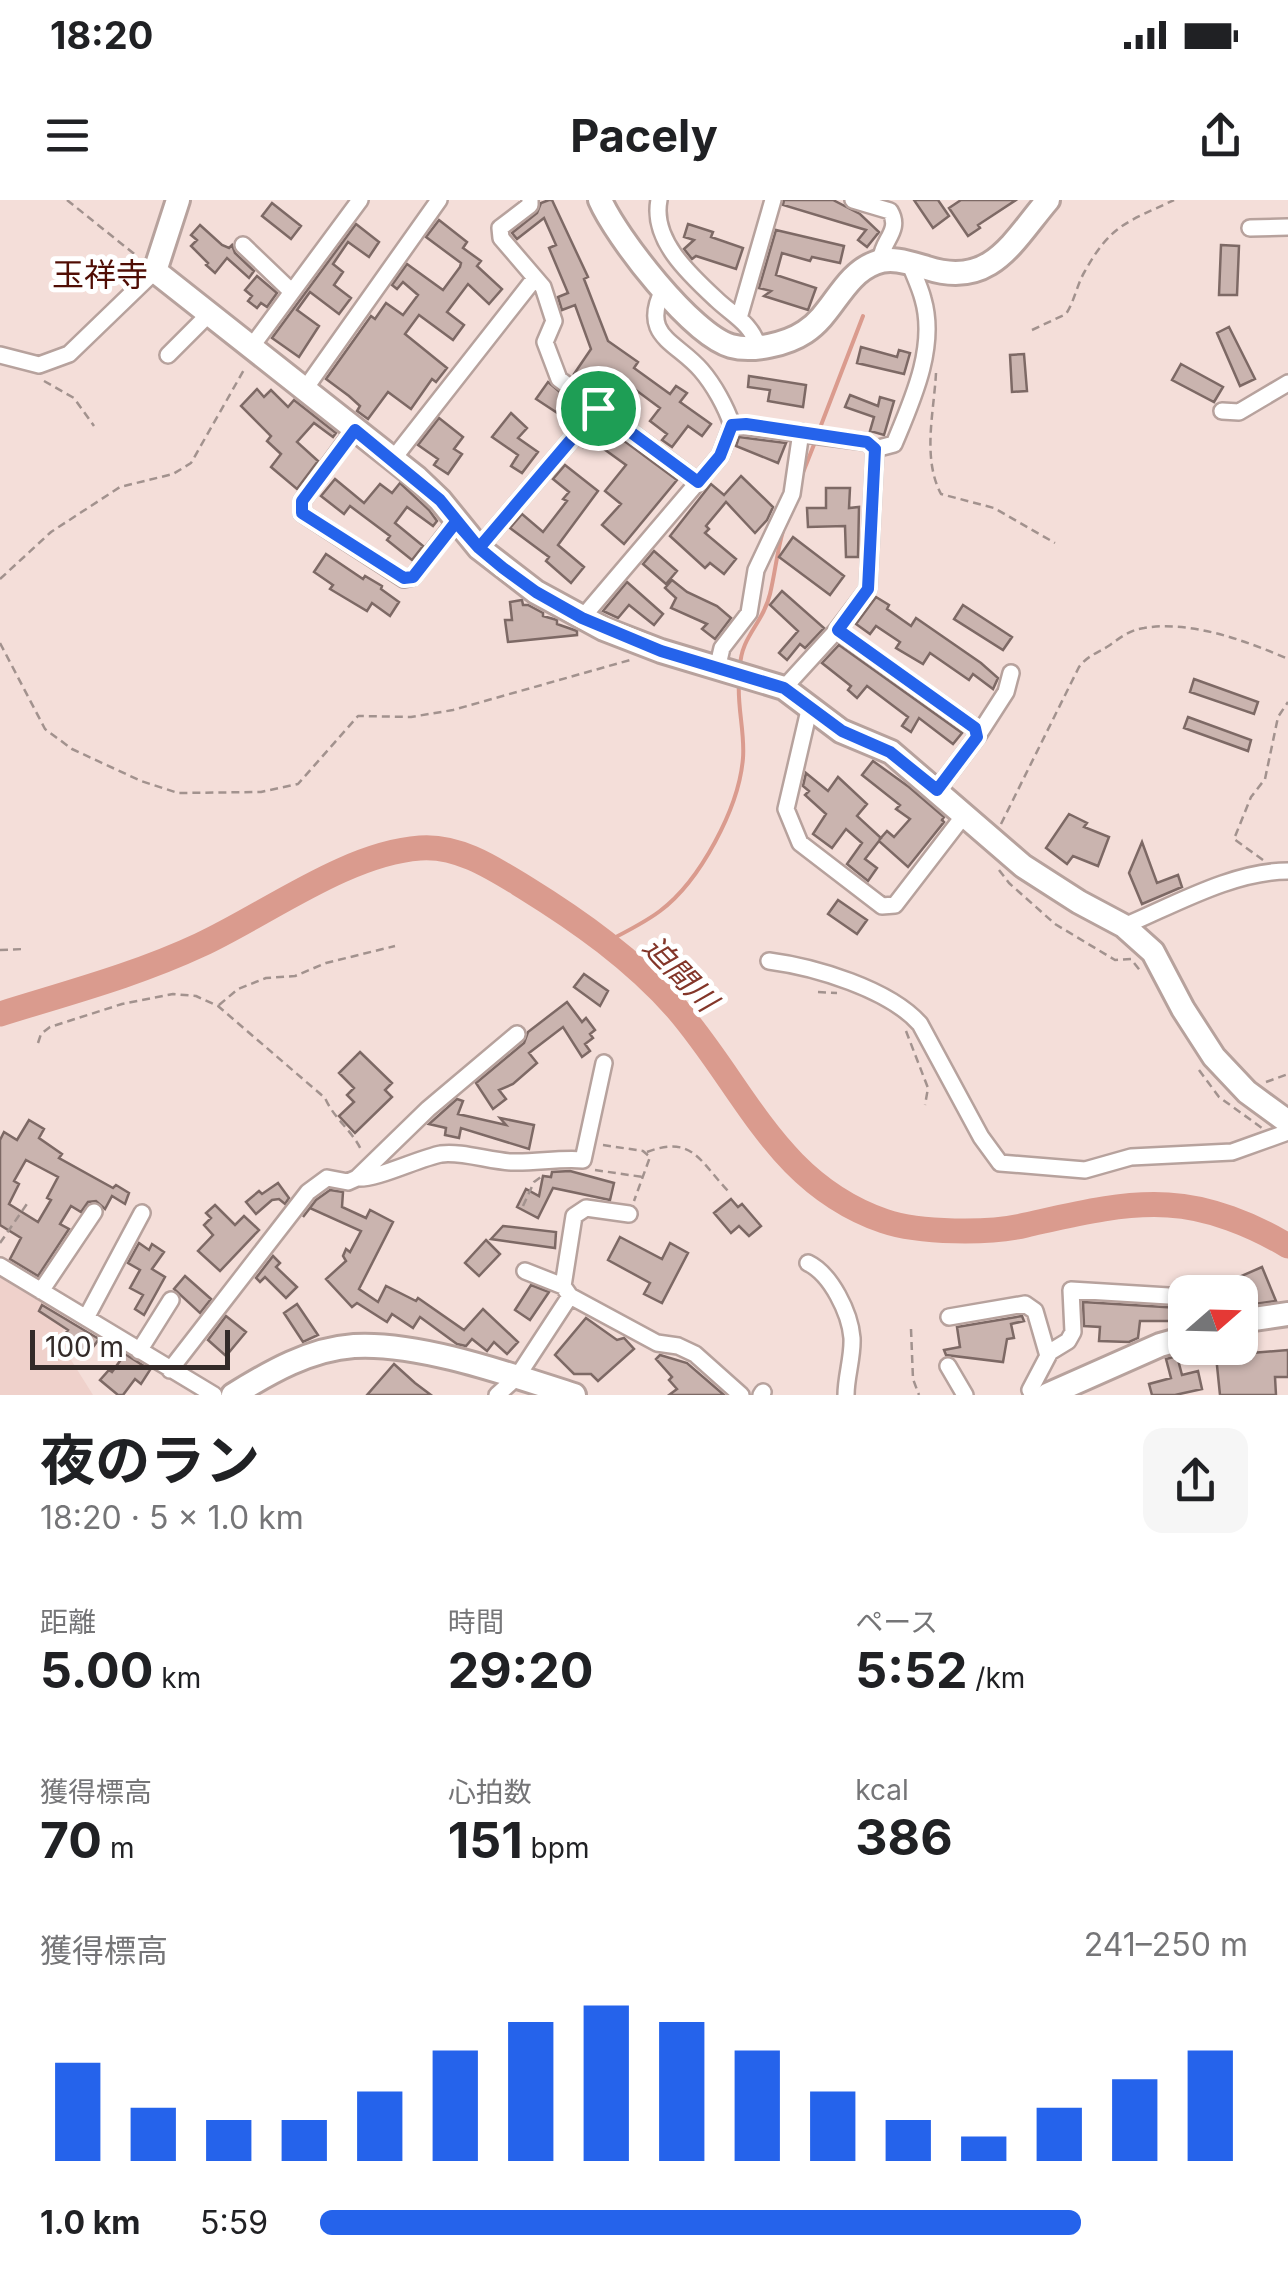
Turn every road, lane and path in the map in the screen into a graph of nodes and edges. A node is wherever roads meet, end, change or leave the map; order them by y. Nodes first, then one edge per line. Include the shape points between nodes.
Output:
1 (67, 200) edge
2 (178, 200) edge
3 (360, 200) edge
4 (439, 200) edge
5 (530, 200) edge
6 (600, 200) edge
7 (659, 200) edge
8 (773, 200) edge
9 (1048, 200) edge
10 (1174, 200) edge
11 (857, 201) edge
12 (1288, 227) edge
13 (1250, 228) dead end
14 (243, 245) dead end
15 (880, 260) junction
16 (909, 262) junction
17 (155, 271) junction
18 (535, 278) junction
19 (664, 288) junction
20 (292, 292) junction
21 (210, 313) junction
22 (739, 318) junction
23 (1032, 330) dead end
24 (758, 347) junction
25 (254, 348) junction
26 (0, 355) edge
27 (168, 355) dead end
28 (39, 366) junction
29 (937, 368) dead end
30 (1288, 383) edge
31 (305, 389) junction
32 (598, 408) junction
33 (1222, 411) dead end
34 (732, 425) junction
35 (94, 426) dead end
36 (355, 430) junction
37 (800, 432) junction
38 (875, 449) junction
39 (393, 459) junction
40 (698, 482) junction
41 (456, 522) junction
42 (1055, 543) dead end
43 (479, 548) junction
44 (0, 579) edge
45 (582, 618) junction
46 (838, 630) junction
47 (0, 643) edge
48 (661, 651) junction
49 (1288, 659) edge
50 (717, 669) junction
51 (1010, 673) dead end
52 (784, 688) junction
53 (1288, 702) edge
54 (810, 706) junction
55 (977, 737) junction
56 (937, 790) junction
57 (965, 814) junction
58 (994, 839) junction
59 (1004, 866) dead end
60 (1281, 871) edge
61 (1124, 926) junction
62 (394, 946) dead end
63 (24, 949) dead end
64 (0, 950) edge
65 (769, 961) dead end
66 (1143, 974) dead end
67 (818, 992) dead end
68 (840, 993) dead end
69 (218, 1006) junction
70 (906, 1029) dead end
71 (517, 1034) dead end
72 (38, 1043) dead end
73 (604, 1062) dead end
74 (1199, 1071) dead end
75 (925, 1105) dead end
76 (1283, 1131) edge
77 (586, 1143) junction
78 (646, 1153) junction
79 (593, 1169) dead end
80 (547, 1173) dead end
81 (357, 1178) junction
82 (643, 1178) junction
83 (728, 1191) dead end
84 (28, 1201) dead end
85 (523, 1206) dead end
86 (94, 1212) dead end
87 (142, 1213) dead end
88 (629, 1214) joint
89 (0, 1243) edge
90 (808, 1264) dead end
91 (0, 1266) edge
92 (525, 1272) dead end
93 (41, 1291) junction
94 (566, 1291) junction
95 (1168, 1296) edge
96 (171, 1300) dead end
97 (1288, 1314) edge
98 (949, 1317) dead end
99 (86, 1318) junction
100 (1258, 1319) edge
101 (911, 1329) dead end
102 (1168, 1343) edge
103 (139, 1351) junction
104 (1048, 1356) junction
105 (948, 1366) dead end
106 (170, 1370) junction
107 (517, 1377) junction
108 (214, 1395) edge
109 (233, 1395) edge
110 (496, 1395) edge
111 (574, 1395) edge
112 (741, 1395) edge
113 (846, 1395) edge
114 (918, 1395) edge
115 (965, 1395) edge
116 (1032, 1395) edge
117 (1047, 1395) edge

1 - 17 path
2 - 17 street
3 - 20 street
4 - 31 street
5 - 18 street via 500,228
6 - 19 street via 618,234
7 - 22 street via 660,232 672,251
8 - 22 street
9 - 16 street via 1004,256 985,268 935,271
10 - 23 path via 1106,237 1066,314
11 - 15 street via 894,216
12 - 13 street
14 - 20 street
15 - 16 street
15 - 24 street via 804,333
16 - 38 street via 927,320 923,362 894,444
17 - 21 street
17 - 28 street via 69,354
18 - 32 street via 554,321 545,342 559,379
18 - 39 street
19 - 24 street via 707,333 732,346
19 - 34 street via 655,314 659,332 701,370
20 - 25 street
21 - 25 street
21 - 27 street
22 - 24 street
25 - 31 street
25 - 44 path via 191,463 120,488 51,532
26 - 28 street
28 - 35 path via 42,379 74,398
29 - 42 path via 930,456 941,494 994,508
30 - 33 street via 1239,412
31 - 36 street
32 - 40 street
32 - 43 street
34 - 37 street
34 - 40 street via 720,456
36 - 39 street
36 - 41 street via 302,501 302,513 404,578 413,577
37 - 38 street via 867,442
37 - 50 street via 792,494 756,570 749,613 722,648
38 - 46 street via 868,589
39 - 41 street
40 - 45 street
41 - 43 street
43 - 45 street
45 - 48 street
46 - 52 street
46 - 55 street via 975,728
47 - 48 path via 45,729 72,749 178,793 262,792 298,784 358,716 412,718 454,710
48 - 50 street
49 - 58 path via 1180,628 1124,633 1079,667
50 - 52 street
51 - 55 street via 1006,692
52 - 54 street
53 - 60 path via 1278,718 1265,779 1234,839
54 - 56 street via 842,731 890,752
54 - 57 street via 786,808 800,842 882,906 895,905
55 - 56 street
56 - 57 street
57 - 58 street
58 - 61 street via 1056,888
59 - 66 path via 995,864 1055,924 1116,960 1131,959
60 - 61 street via 1216,888
61 - 76 street via 1153,952 1214,1057
62 - 69 path via 296,976 266,978
63 - 64 path
65 - 76 street via 808,966 908,1010 1000,1163 1085,1170 1131,1158 1232,1152
67 - 68 path
69 - 72 path via 173,994 122,1004 50,1027
69 - 81 path via 325,1098 362,1148
70 - 75 path via 928,1088
71 - 81 street
73 - 77 street
74 - 76 path via 1219,1098
77 - 78 path
77 - 81 street via 582,1160 506,1162 448,1153
78 - 82 path
78 - 83 path via 676,1144 688,1149
79 - 82 path
80 - 85 path via 534,1182
81 - 106 street via 326,1178 308,1192
82 - 88 path
84 - 89 path
86 - 93 street
87 - 99 street
88 - 94 street via 586,1208 574,1216
90 - 113 street via 832,1286 849,1325
91 - 93 street
92 - 94 street
93 - 99 street
94 - 107 street
94 - 112 street via 657,1344 695,1354
95 - 104 street via 1071,1290 1073,1332
96 - 103 street
97 - 100 street
98 - 104 street via 1026,1304 1035,1311
99 - 103 street
101 - 114 path
102 - 117 street
103 - 106 street
104 - 116 street
105 - 115 street
106 - 108 street
107 - 109 street via 437,1356 354,1346 308,1356
107 - 110 street
107 - 111 street

